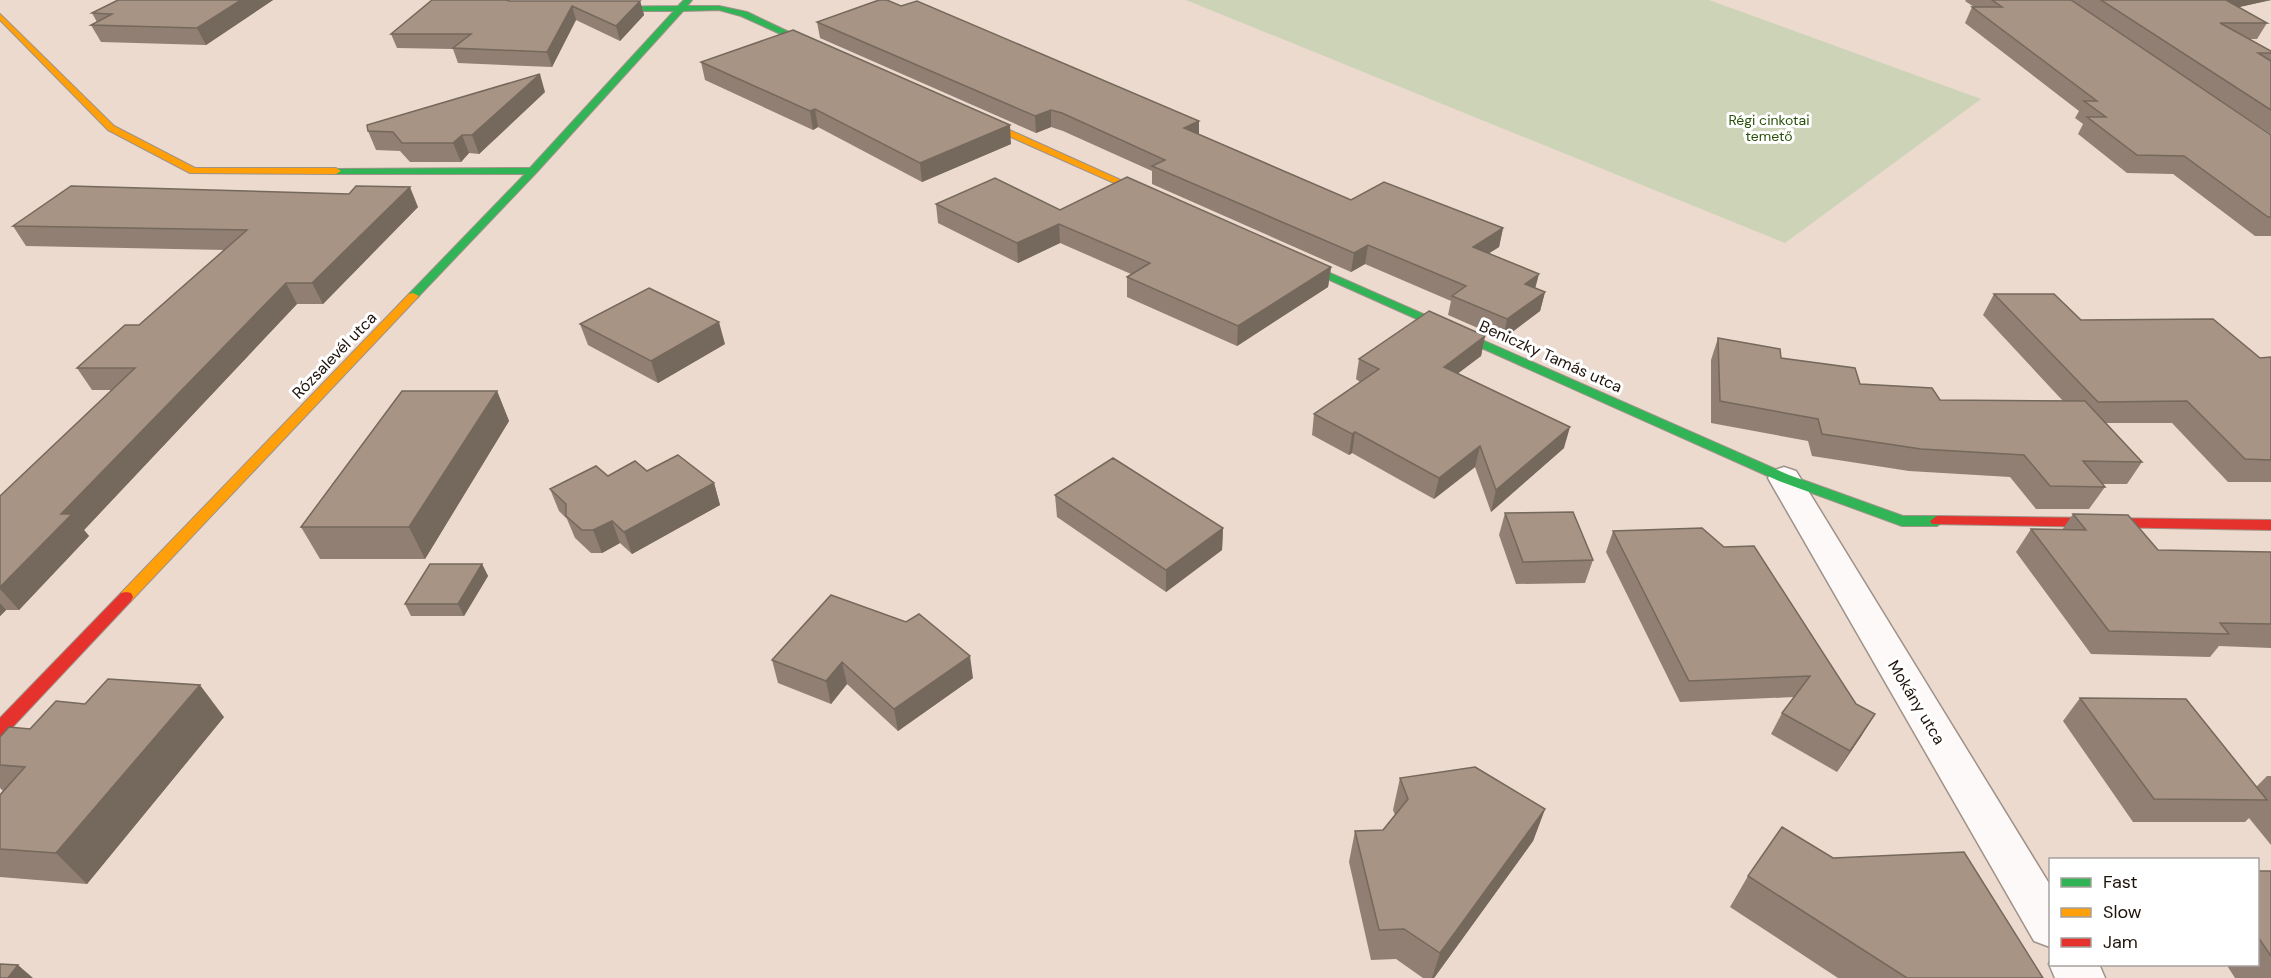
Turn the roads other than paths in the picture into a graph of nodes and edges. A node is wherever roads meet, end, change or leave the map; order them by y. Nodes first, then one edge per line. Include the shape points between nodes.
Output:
1 (686, 3) edge
2 (586, 9) edge
3 (0, 15) edge
4 (837, 57) edge
5 (957, 110) edge
6 (533, 171) junction
7 (1175, 207) edge
8 (1273, 250) edge
9 (1784, 478) junction
10 (2271, 525) edge
11 (0, 729) edge
12 (2049, 924) edge

1 - 2 street
1 - 4 street via 744,14
1 - 6 street, Rózsalevél utca
3 - 6 street via 111,128 193,171
5 - 7 street
6 - 11 street, Rózsalevél utca
8 - 9 street, Beniczky Tamás utca
9 - 10 street, Beniczky Tamás utca via 1902,521
9 - 12 street, Mokány utca

